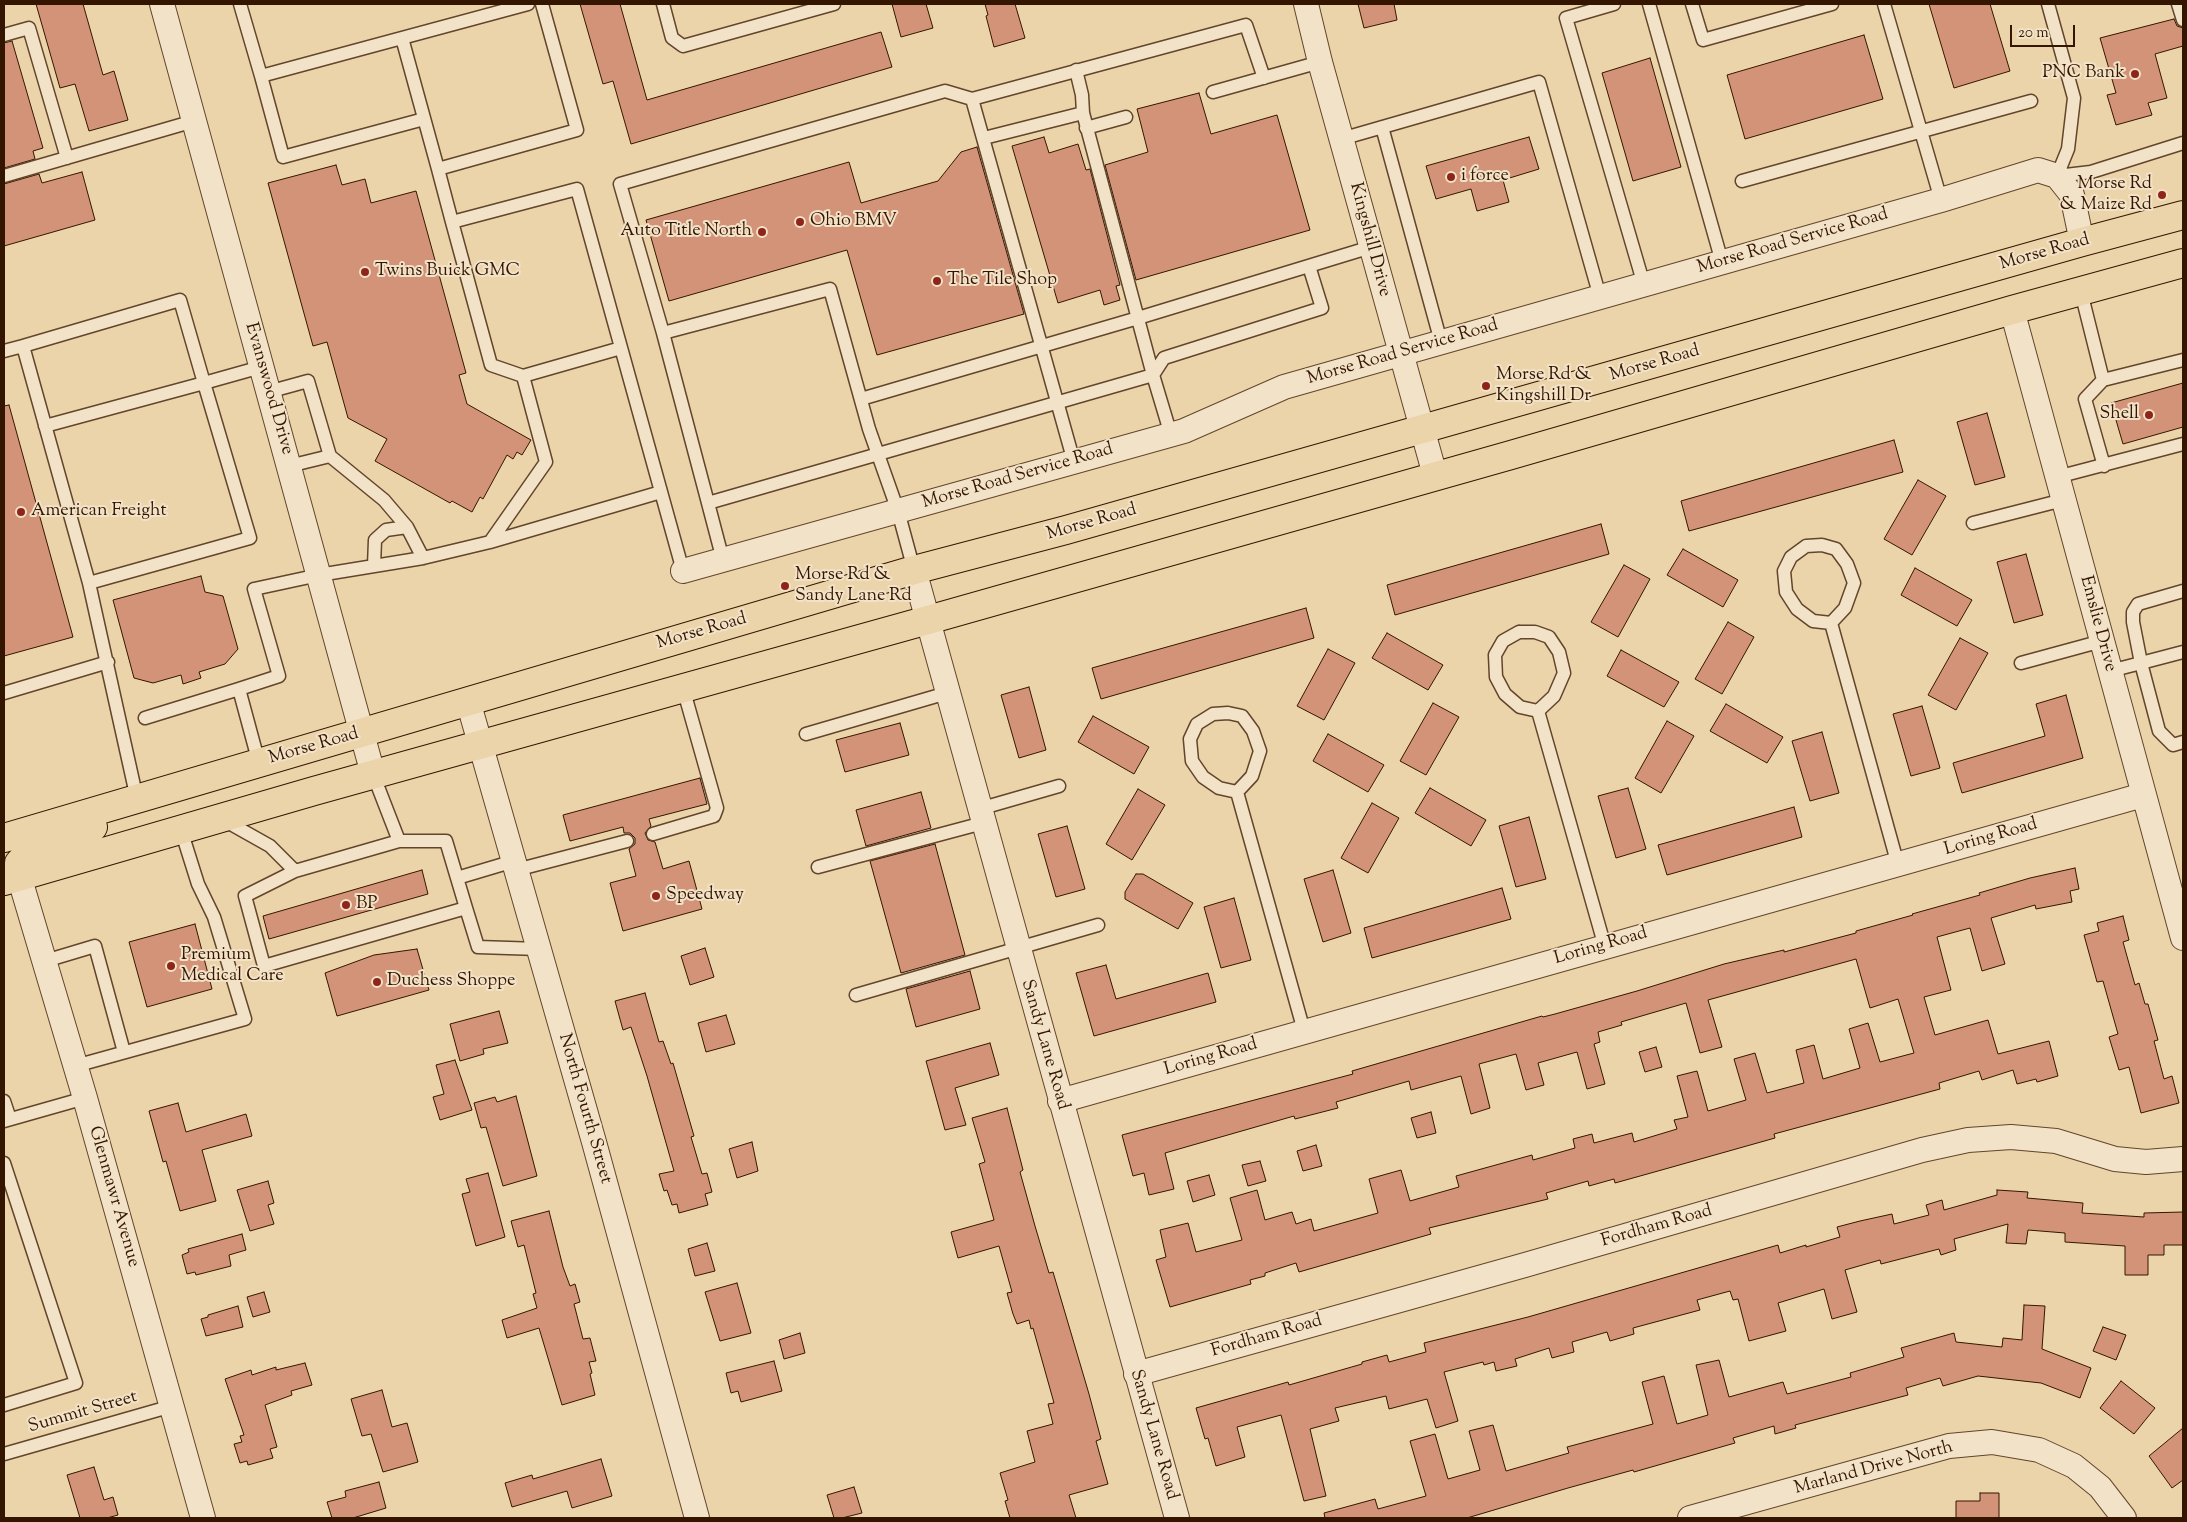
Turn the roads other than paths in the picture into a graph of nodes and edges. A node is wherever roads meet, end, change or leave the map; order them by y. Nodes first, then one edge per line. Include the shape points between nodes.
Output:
1 (162, 4) edge
2 (240, 4) edge
3 (528, 4) edge
4 (542, 4) edge
5 (663, 4) edge
6 (834, 4) edge
7 (1306, 4) edge
8 (1614, 4) edge
9 (1649, 4) edge
10 (1692, 4) edge
11 (1832, 4) edge
12 (1884, 4) edge
13 (2048, 4) edge
14 (2178, 4) edge
15 (2183, 20) edge
16 (4, 35) edge
17 (402, 38) junction
18 (1320, 62) junction
19 (1076, 70) junction
20 (261, 76) junction
21 (1264, 78) junction
22 (1213, 92) dead end
23 (972, 98) junction
24 (2031, 101) dead end
25 (1082, 113) junction
26 (1126, 117) dead end
27 (424, 119) junction
28 (194, 121) junction
29 (1382, 127) junction
30 (1086, 128) junction
31 (1920, 132) junction
32 (984, 138) junction
33 (1341, 139) junction
34 (2183, 144) edge
35 (67, 158) junction
36 (438, 168) junction
37 (4, 176) edge
38 (2057, 176) junction
39 (1742, 181) dead end
40 (1941, 200) junction
41 (2183, 215) edge
42 (452, 222) junction
43 (2082, 242) junction
44 (1371, 246) junction
45 (1722, 262) junction
46 (2183, 263) edge
47 (1310, 266) junction
48 (1644, 285) junction
49 (2080, 292) junction
50 (1600, 297) junction
51 (2012, 310) junction
52 (1138, 318) junction
53 (663, 333) junction
54 (1442, 342) junction
55 (23, 346) junction
56 (1042, 346) junction
57 (621, 348) junction
58 (4, 351) edge
59 (1401, 354) junction
60 (2183, 360) edge
61 (261, 367) junction
62 (1153, 375) junction
63 (523, 376) junction
64 (2103, 380) junction
65 (204, 383) junction
66 (268, 392) junction
67 (861, 399) junction
68 (1057, 403) junction
69 (46, 426) junction
70 (1422, 429) junction
71 (1171, 434) junction
72 (2183, 444) edge
73 (878, 455) junction
74 (330, 456) junction
75 (1074, 462) junction
76 (289, 466) junction
77 (2104, 466) junction
78 (1435, 475) junction
79 (2060, 489) junction
80 (661, 492) junction
81 (708, 503) junction
82 (898, 511) junction
83 (1973, 523) dead end
84 (407, 527) junction
85 (490, 542) junction
86 (422, 558) junction
87 (723, 560) junction
88 (374, 566) junction
89 (914, 570) junction
90 (683, 571) joint
91 (319, 575) junction
92 (89, 583) junction
93 (2183, 591) edge
94 (928, 620) junction
95 (1831, 624) junction
96 (2102, 641) junction
97 (2183, 652) edge
98 (108, 662) junction
99 (2021, 663) dead end
100 (2141, 663) junction
101 (2110, 671) junction
102 (683, 688) junction
103 (239, 689) junction
104 (4, 693) edge
105 (947, 693) junction
106 (468, 701) junction
107 (1538, 711) junction
108 (145, 718) dead end
109 (361, 733) junction
110 (806, 734) dead end
111 (2183, 742) edge
112 (481, 746) junction
113 (259, 763) junction
114 (373, 774) junction
115 (1059, 786) dead end
116 (177, 787) junction
117 (1237, 792) junction
118 (2143, 795) junction
119 (137, 799) junction
120 (981, 816) junction
121 (220, 818) junction
122 (181, 830) junction
123 (653, 834) dead end
124 (4, 838) edge
125 (399, 841) junction
126 (626, 841) dead end
127 (1898, 865) junction
128 (515, 866) junction
129 (818, 868) dead end
130 (295, 871) junction
131 (457, 878) junction
132 (12, 879) edge
133 (466, 908) junction
134 (1098, 925) dead end
135 (2183, 938) edge
136 (1604, 947) junction
137 (1018, 948) junction
138 (538, 949) junction
139 (45, 961) junction
140 (856, 995) dead end
141 (1304, 1031) junction
142 (124, 1052) junction
143 (75, 1066) junction
144 (85, 1098) junction
145 (4, 1101) edge
146 (1060, 1101) junction
147 (7, 1120) edge
148 (2183, 1159) edge
149 (4, 1163) edge
150 (1136, 1374) junction
151 (4, 1405) edge
152 (172, 1406) junction
153 (4, 1454) edge
154 (203, 1518) edge
155 (697, 1518) edge
156 (1177, 1518) edge
157 (1690, 1518) edge
158 (2124, 1518) edge

1 - 28 street, Evanswood Drive
2 - 20 lane
3 - 17 lane
4 - 36 lane via 577,130
5 - 6 lane via 672,38 683,46
7 - 18 street, Kingshill Drive
8 - 48 lane via 1566,18
9 - 45 lane
10 - 11 lane via 1703,40
12 - 31 lane
13 - 38 lane via 2074,98 2068,149
14 - 15 lane
16 - 35 lane via 29,28
17 - 20 lane
17 - 27 lane
18 - 21 lane
18 - 33 street, Kingshill Drive
19 - 21 lane via 1246,25
19 - 23 lane
19 - 25 lane
20 - 27 lane via 283,157
21 - 22 lane
23 - 32 lane
23 - 53 lane via 945,91 620,184
24 - 31 lane
25 - 30 lane
25 - 32 lane
26 - 30 lane
27 - 36 lane
28 - 35 lane
28 - 61 street, Evanswood Drive
29 - 33 lane
29 - 50 lane via 1539,82
29 - 54 lane
30 - 52 lane
31 - 39 lane
31 - 40 lane
32 - 56 lane
33 - 44 street, Kingshill Drive
34 - 38 lane via 2091,172
35 - 37 lane
36 - 42 lane
38 - 40 street, Morse Road Service Road via 2038,170
38 - 43 street via 2072,195
40 - 45 street, Morse Road Service Road
41 - 43 main road, Morse Road
42 - 57 lane via 577,189
42 - 63 lane via 490,365
43 - 70 main road, Morse Road
44 - 47 lane
44 - 59 street, Kingshill Drive
45 - 48 street, Morse Road Service Road
46 - 49 main road
47 - 52 lane
47 - 62 lane via 1322,308 1164,358
48 - 50 street, Morse Road Service Road
49 - 51 main road
49 - 64 lane
50 - 54 street, Morse Road Service Road
51 - 78 main road
51 - 79 street, Emslie Drive
52 - 56 lane
52 - 62 lane
53 - 67 lane via 830,289
53 - 81 lane
54 - 59 street, Morse Road Service Road
55 - 58 lane
55 - 65 lane via 180,300
55 - 69 lane
56 - 67 lane
56 - 68 lane
57 - 63 lane
57 - 80 lane
59 - 70 street, Kingshill Drive
59 - 71 street, Morse Road Service Road via 1284,387
60 - 64 lane
61 - 65 lane
61 - 66 street, Evanswood Drive
62 - 68 lane
62 - 71 lane
63 - 85 lane via 546,462
64 - 77 lane via 2085,399
65 - 69 lane
65 - 92 lane via 250,538
66 - 74 lane via 308,381
66 - 76 street, Evanswood Drive
67 - 73 lane
68 - 73 lane
68 - 75 lane
69 - 92 lane
70 - 78 street, Kingshill Drive
70 - 89 main road, Morse Road
71 - 75 street, Morse Road Service Road
72 - 77 lane
73 - 81 lane
73 - 82 lane
74 - 76 lane
74 - 84 lane via 384,500
75 - 82 street, Morse Road Service Road
76 - 91 street, Evanswood Drive
77 - 79 lane
78 - 94 main road
79 - 83 lane
79 - 96 street, Emslie Drive
80 - 85 lane
80 - 90 lane
81 - 87 lane
82 - 87 street, Morse Road Service Road
82 - 89 lane
84 - 86 lane
84 - 88 lane via 386,530 374,540
85 - 86 lane
86 - 88 lane
87 - 90 street, Morse Road Service Road
88 - 91 lane
89 - 94 street, Sandy Lane Road
89 - 106 main road, Morse Road
91 - 103 lane via 254,589 280,676
91 - 109 street, Evanswood Drive
92 - 98 lane
93 - 100 lane via 2138,604 2133,612
94 - 102 main road
94 - 105 street, Sandy Lane Road
95 - 95 lane via 1846,608 1854,584 1847,564 1836,549 1822,545 1806,546 1791,557 1784,571 1786,592 1796,609 1813,621
95 - 127 lane
96 - 99 lane
96 - 101 street, Emslie Drive
97 - 100 lane
98 - 104 lane
98 - 119 lane
100 - 101 lane
100 - 111 lane via 2159,731 2173,745
101 - 118 street, Emslie Drive
102 - 112 main road
102 - 123 lane via 717,808 714,816
103 - 108 lane
103 - 113 lane
105 - 110 lane
105 - 120 street, Sandy Lane Road
106 - 109 main road, Morse Road
106 - 112 street, North Fourth Street
107 - 107 lane via 1554,696 1564,673 1559,652 1549,637 1535,632 1519,632 1503,641 1495,655 1496,677 1505,694 1520,707
107 - 136 lane
109 - 113 main road, Morse Road
109 - 114 street, Evanswood Drive
112 - 114 main road
112 - 128 street, North Fourth Street
113 - 116 main road, Morse Road
114 - 121 main road
114 - 125 lane
115 - 120 lane
116 - 119 main road, Morse Road
116 - 132 main road via 28,855 19,863
117 - 117 lane via 1252,776 1260,751 1242,716 1213,714 1197,724 1190,739 1192,760 1211,783
117 - 141 lane
118 - 127 street, Loring Road
118 - 135 street, Emslie Drive
119 - 124 main road, Morse Road
120 - 129 lane
120 - 137 street, Sandy Lane Road
121 - 122 main road
121 - 130 lane via 270,846
122 - 132 main road
122 - 142 lane via 198,884 214,917 245,1019
125 - 130 lane
125 - 131 lane via 446,841
126 - 128 lane
127 - 136 street, Loring Road
128 - 131 lane
128 - 138 street, North Fourth Street
130 - 133 lane via 245,896 264,966
131 - 133 lane
132 - 139 street, Glenmawr Avenue
133 - 138 lane via 478,947
134 - 137 lane
136 - 141 street, Loring Road
137 - 140 lane
137 - 146 street, Sandy Lane Road
138 - 155 street, North Fourth Street
139 - 142 lane via 95,946
139 - 143 street, Glenmawr Avenue
141 - 146 street, Loring Road
142 - 143 lane
143 - 144 street, Glenmawr Avenue
144 - 147 lane
144 - 152 street, Glenmawr Avenue
145 - 147 lane
146 - 150 street, Sandy Lane Road
148 - 150 street, Fordham Road via 2146,1162 2115,1158 2056,1141 2011,1137 1968,1140 1922,1150
149 - 151 lane via 76,1384
150 - 156 street, Sandy Lane Road
152 - 153 lane, Summit Street
152 - 154 street, Glenmawr Avenue
157 - 158 street, Marland Drive North via 1949,1446 1992,1442 2039,1450 2074,1466 2100,1487

